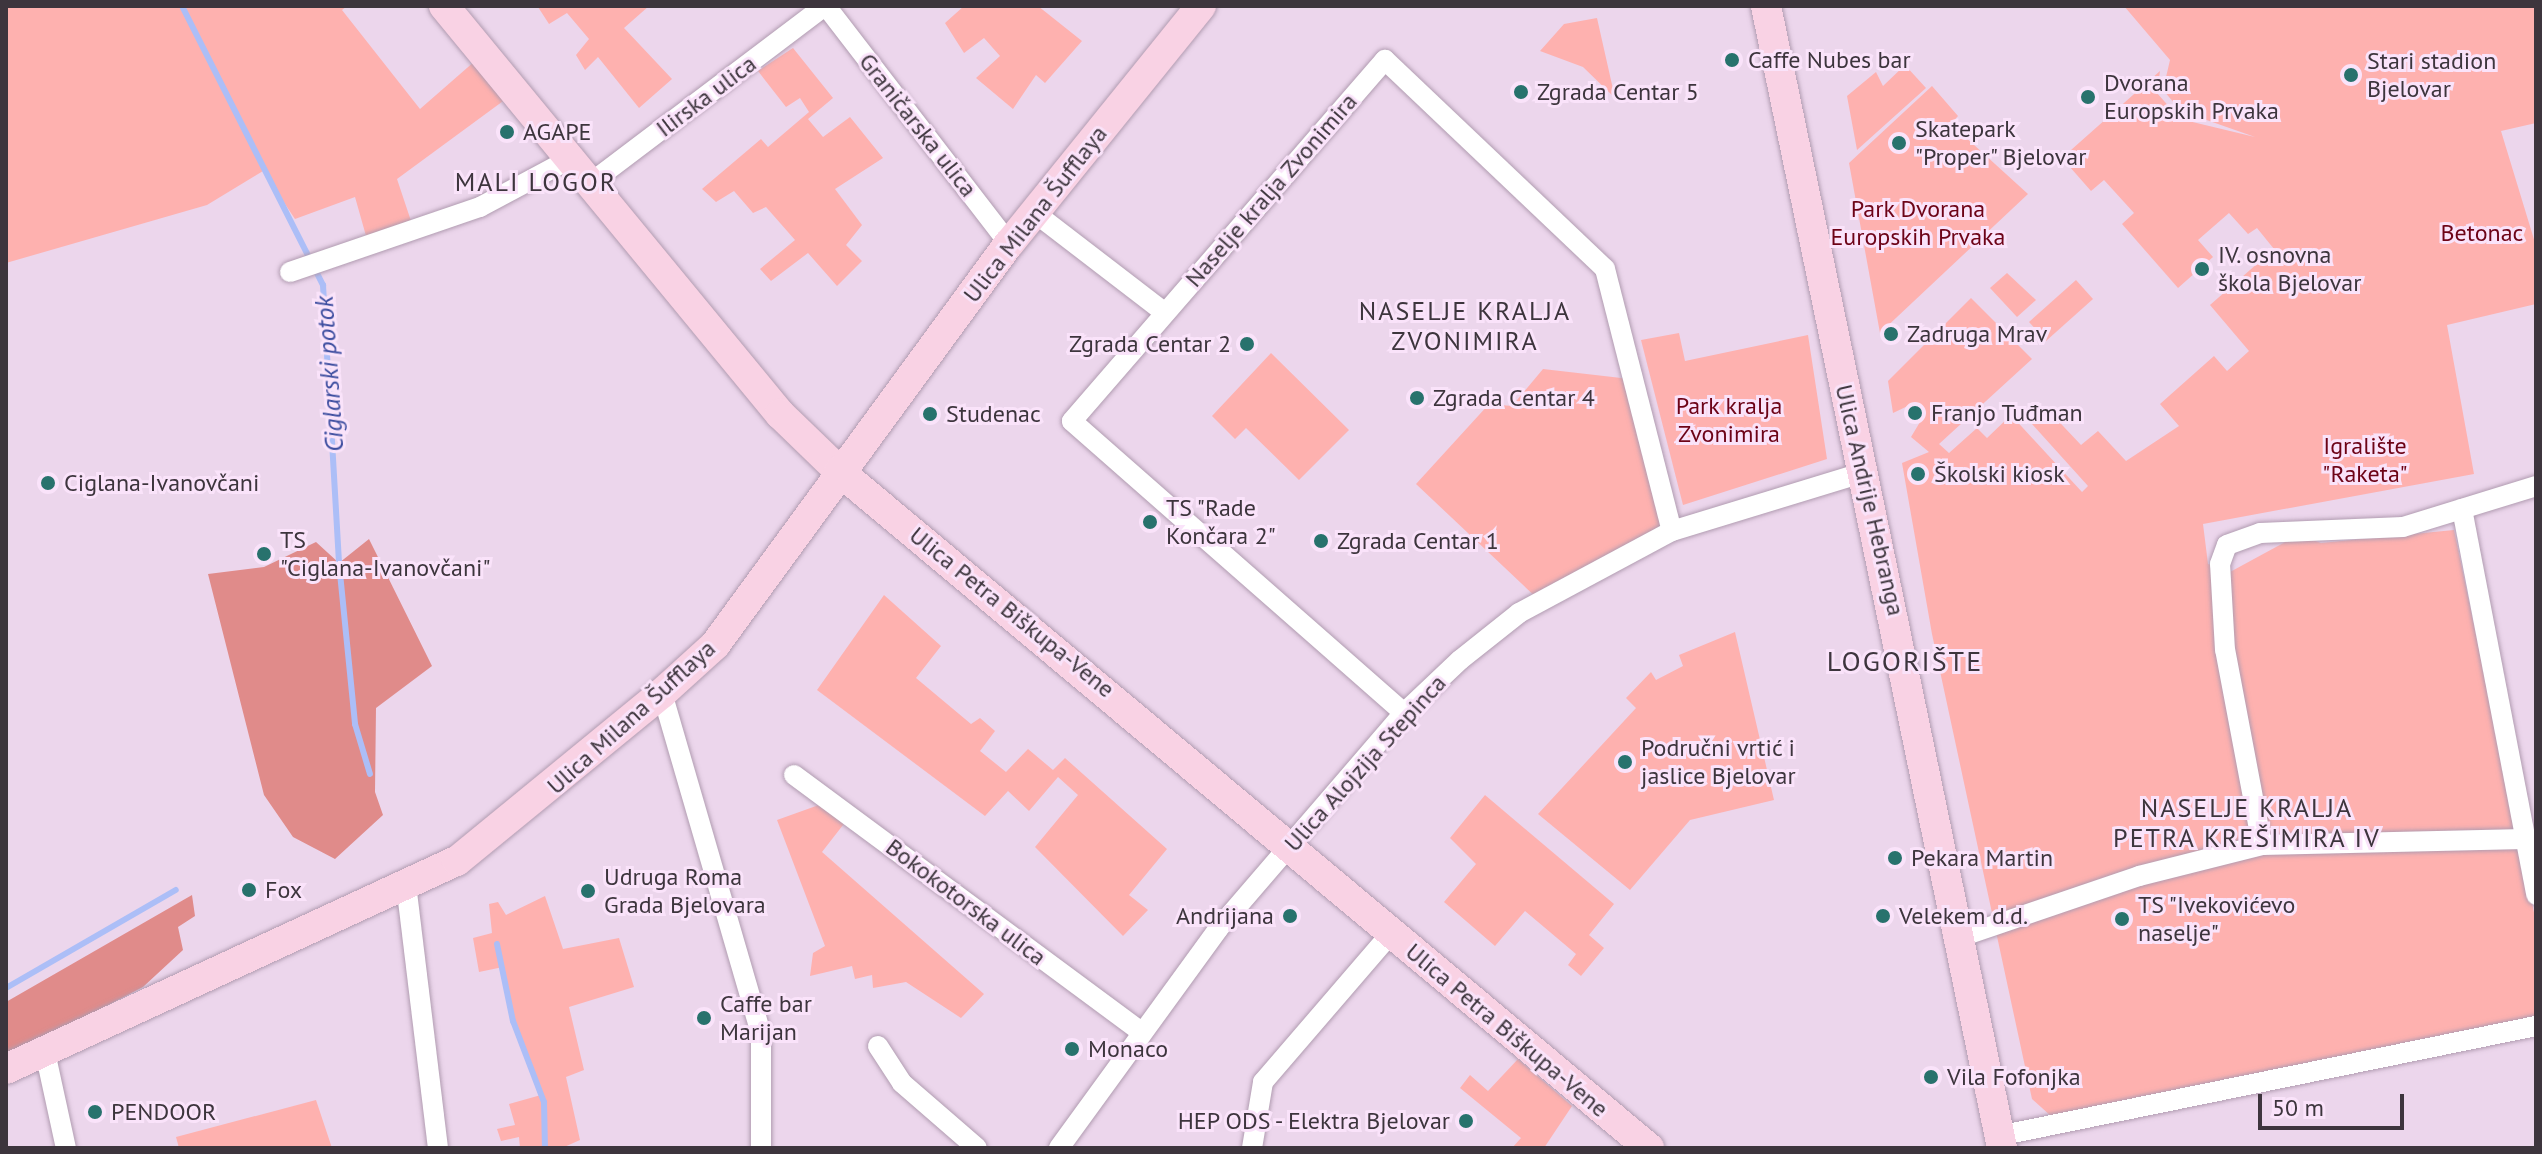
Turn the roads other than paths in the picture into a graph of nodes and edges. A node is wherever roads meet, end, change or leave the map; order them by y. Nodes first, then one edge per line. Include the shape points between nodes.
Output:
1 (444, 6) edge
2 (825, 6) edge
3 (1201, 6) edge
4 (1766, 6) edge
5 (568, 160) junction
6 (588, 185) junction
7 (1035, 213) junction
8 (1009, 244) junction
9 (290, 272) dead end
10 (1164, 312) junction
11 (839, 471) junction
12 (1862, 473) junction
13 (2536, 486) edge
14 (2462, 509) junction
15 (1672, 531) junction
16 (662, 693) junction
17 (1404, 713) junction
18 (794, 775) dead end
19 (2525, 839) junction
20 (2262, 845) junction
21 (1290, 846) junction
22 (406, 884) junction
23 (2536, 895) edge
24 (1391, 933) junction
25 (1960, 937) junction
26 (2536, 1026) edge
27 (1138, 1030) junction
28 (878, 1046) dead end
29 (45, 1052) junction
30 (6, 1069) edge
31 (2005, 1144) edge
32 (66, 1148) edge
33 (438, 1148) edge
34 (761, 1148) edge
35 (977, 1148) edge
36 (1059, 1148) edge
37 (1252, 1148) edge
38 (1649, 1148) edge

1 - 5 main road, Ulica Petra Biškupa-Vene
2 - 6 street, Ilirska ulica
2 - 8 street, Graničarska ulica
3 - 7 main road, Ulica Milana Šufflaya
4 - 12 main road, Ulica Andrije Hebranga
5 - 6 main road, Ulica Petra Biškupa-Vene
5 - 9 street via 480,207
6 - 11 main road, Ulica Petra Biškupa-Vene via 780,414
7 - 8 main road, Ulica Milana Šufflaya
7 - 10 street
8 - 11 main road, Ulica Milana Šufflaya
10 - 15 street, Naselje kralja Zvonimira via 1385,60 1605,269
10 - 17 street, Naselje kralja Zvonimira via 1072,421
11 - 16 main road, Ulica Milana Šufflaya via 715,645
11 - 21 main road, Ulica Petra Biškupa-Vene
12 - 15 street, Ulica Alojzija Stepinca
12 - 25 main road, Ulica Andrije Hebranga
13 - 14 street
14 - 19 street
14 - 20 street via 2403,527 2260,533 2227,545 2220,564 2225,650
15 - 17 street, Ulica Alojzija Stepinca via 1519,613
16 - 22 main road, Ulica Milana Šufflaya via 469,852
16 - 34 street via 761,1033
17 - 21 street, Ulica Alojzija Stepinca
18 - 27 street, Bokokotorska ulica
19 - 20 street via 2305,838
19 - 23 street
20 - 25 street via 2139,876
21 - 24 main road, Ulica Petra Biškupa-Vene
21 - 27 street, Ulica Alojzija Stepinca
22 - 29 main road, Ulica Milana Šufflaya
22 - 33 street
24 - 37 street via 1263,1082
24 - 38 main road, Ulica Petra Biškupa-Vene
25 - 31 main road, Ulica Andrije Hebranga
26 - 31 street
27 - 36 street, Ulica Alojzija Stepinca
28 - 35 street via 902,1083
29 - 30 main road, Ulica Milana Šufflaya
29 - 32 street

